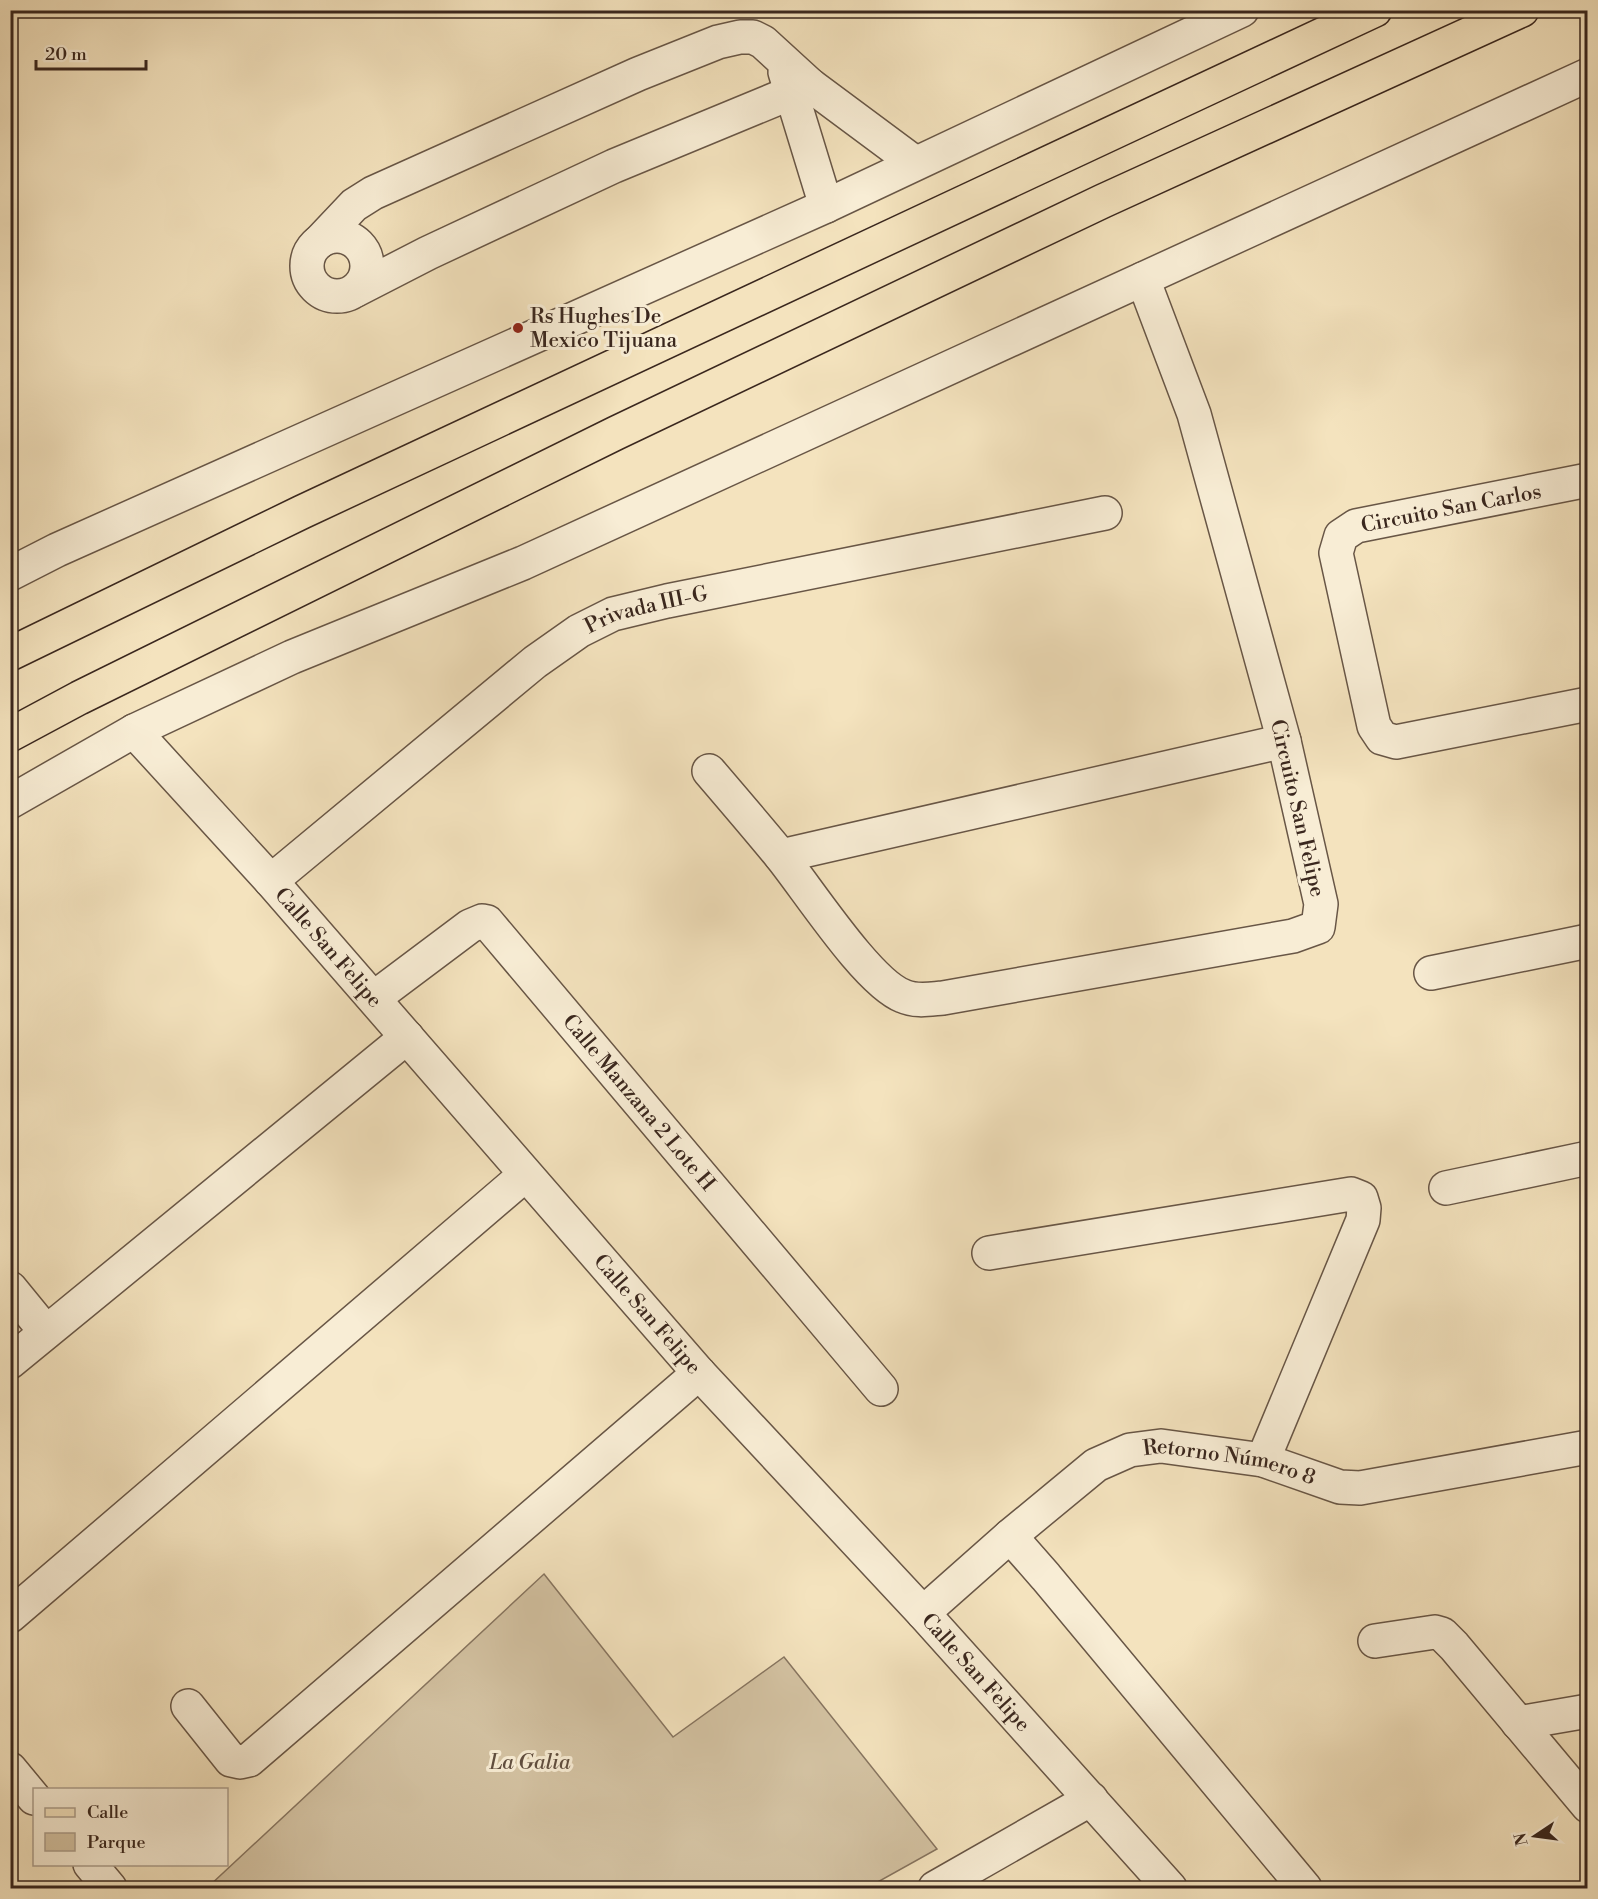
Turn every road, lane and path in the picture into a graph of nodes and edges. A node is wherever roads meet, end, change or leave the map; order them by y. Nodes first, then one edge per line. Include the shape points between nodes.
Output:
1 (1242, 10) edge
2 (1375, 10) edge
3 (1522, 10) edge
4 (1587, 75) edge
5 (800, 89) junction
6 (915, 163) junction
7 (826, 206) junction
8 (1143, 279) junction
9 (1587, 480) edge
10 (1105, 513) dead end
11 (10, 574) edge
12 (10, 654) edge
13 (1587, 704) edge
14 (134, 731) junction
15 (10, 735) edge
16 (1284, 741) junction
17 (709, 771) dead end
18 (10, 802) edge
19 (781, 856) junction
20 (272, 881) junction
21 (1587, 941) edge
22 (1431, 973) dead end
23 (374, 998) junction
24 (407, 1037) junction
25 (1587, 1158) edge
26 (525, 1174) junction
27 (1446, 1188) dead end
28 (989, 1253) dead end
29 (10, 1288) edge
30 (46, 1332) junction
31 (10, 1362) edge
32 (699, 1373) junction
33 (881, 1389) dead end
34 (1587, 1447) edge
35 (1263, 1460) junction
36 (1010, 1536) junction
37 (924, 1613) junction
38 (10, 1616) edge
39 (1375, 1641) dead end
40 (188, 1706) dead end
41 (1587, 1711) edge
42 (1518, 1723) junction
43 (10, 1769) edge
44 (33, 1797) edge
45 (1091, 1799) junction
46 (1587, 1806) edge
47 (92, 1866) edge
48 (110, 1888) edge
49 (935, 1888) edge
50 (1170, 1888) edge
51 (1305, 1888) edge

1 - 6 street
2 - 12 main road via 313,507
3 - 15 main road via 1113,197 616,433
4 - 8 street
5 - 5 street via 614,166 346,295 322,293 308,275 311,251 340,218 373,193 718,42 740,37 763,42 782,61
5 - 6 street
5 - 7 street
6 - 7 street
7 - 11 street
8 - 14 street via 534,558 292,657
8 - 16 street, Circuito San Felipe via 1194,414
9 - 13 street, Circuito San Carlos via 1356,526 1341,536 1336,553 1374,726 1382,738 1396,742
10 - 20 street, Privada III-G via 613,614 579,631 534,662
14 - 18 street
14 - 20 street, Calle San Felipe
16 - 19 street
16 - 19 street, Circuito San Felipe via 1320,904 1318,927 1293,936 919,1000 902,996 862,962
17 - 19 street
20 - 23 street, Calle San Felipe
21 - 22 street
23 - 24 street, Calle San Felipe
23 - 33 street, Calle Manzana 2 Lote H via 470,926 487,922
24 - 26 street, Calle San Felipe
24 - 30 street
25 - 27 street
26 - 32 street, Calle San Felipe
26 - 38 street
28 - 35 street via 1351,1194 1361,1198 1363,1220
29 - 30 street
30 - 31 street
32 - 37 street, Calle San Felipe
32 - 40 street via 249,1760 231,1760
34 - 35 street, Retorno Número 8 via 1360,1488 1340,1487
35 - 36 street, Retorno Número 8 via 1161,1446 1130,1450 1096,1465
36 - 37 street, Retorno Número 8
36 - 51 street
37 - 45 street, Calle San Felipe
39 - 42 street via 1427,1632 1442,1634
41 - 42 street
42 - 46 street
43 - 44 street
45 - 49 street
45 - 50 street, Calle San Felipe
47 - 48 street

